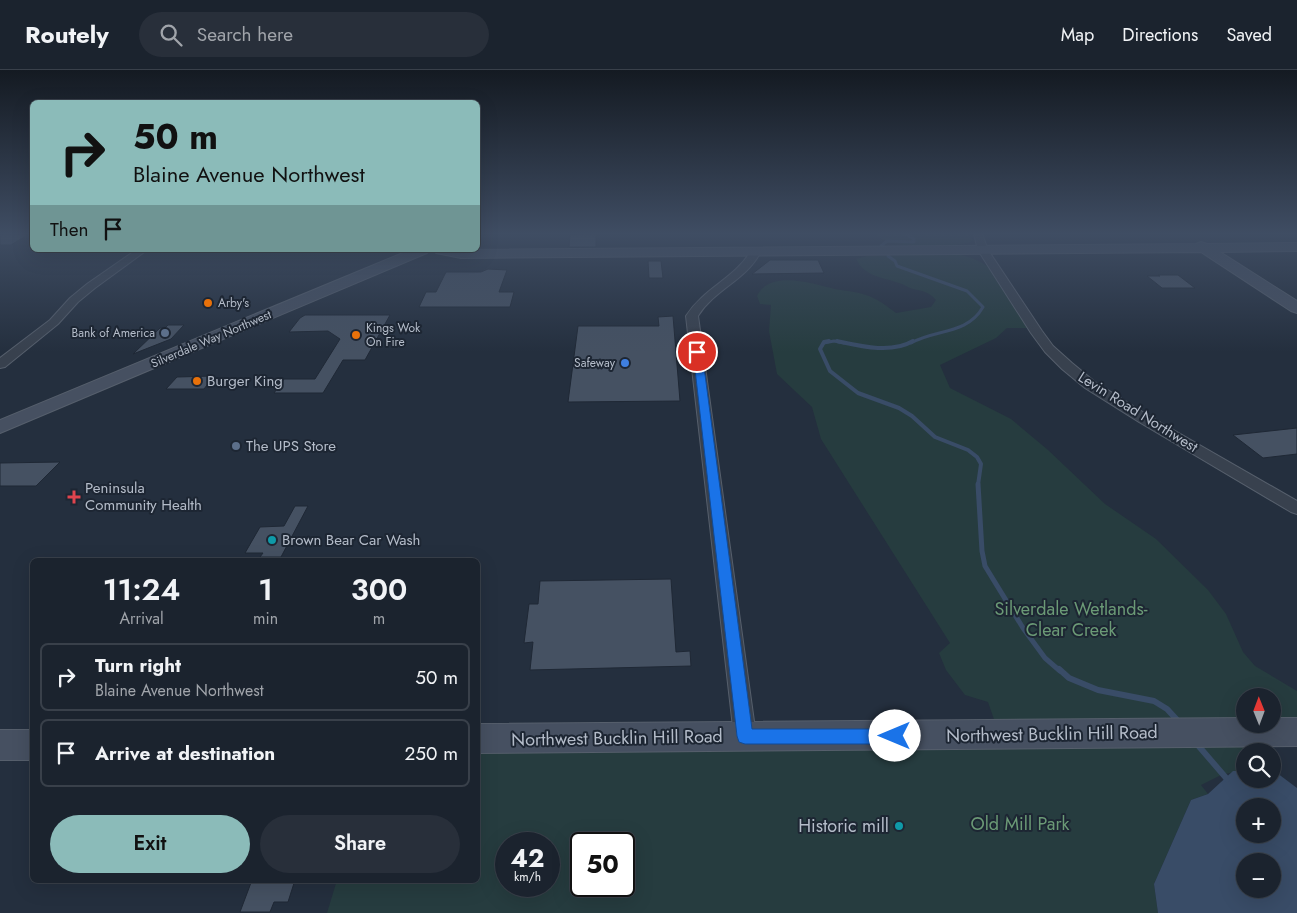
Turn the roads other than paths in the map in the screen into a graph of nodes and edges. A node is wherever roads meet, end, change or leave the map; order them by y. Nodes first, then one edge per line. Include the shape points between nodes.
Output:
1 (109, 273) edge
2 (351, 273) edge
3 (737, 273) edge
4 (998, 273) edge
5 (1244, 273) edge
6 (1297, 308) edge
7 (0, 364) edge
8 (0, 427) edge
9 (1297, 508) edge
10 (1282, 732) edge
11 (745, 736) junction
12 (480, 739) edge
13 (0, 745) edge
14 (30, 745) edge

1 - 7 street
2 - 8 main road, Silverdale Way Northwest
3 - 11 street via 706,296 692,316
4 - 9 street, Levin Road Northwest via 1042,341 1090,385
5 - 6 main road
10 - 11 main road, Northwest Bucklin Hill Road
11 - 12 main road, Northwest Bucklin Hill Road
13 - 14 main road

